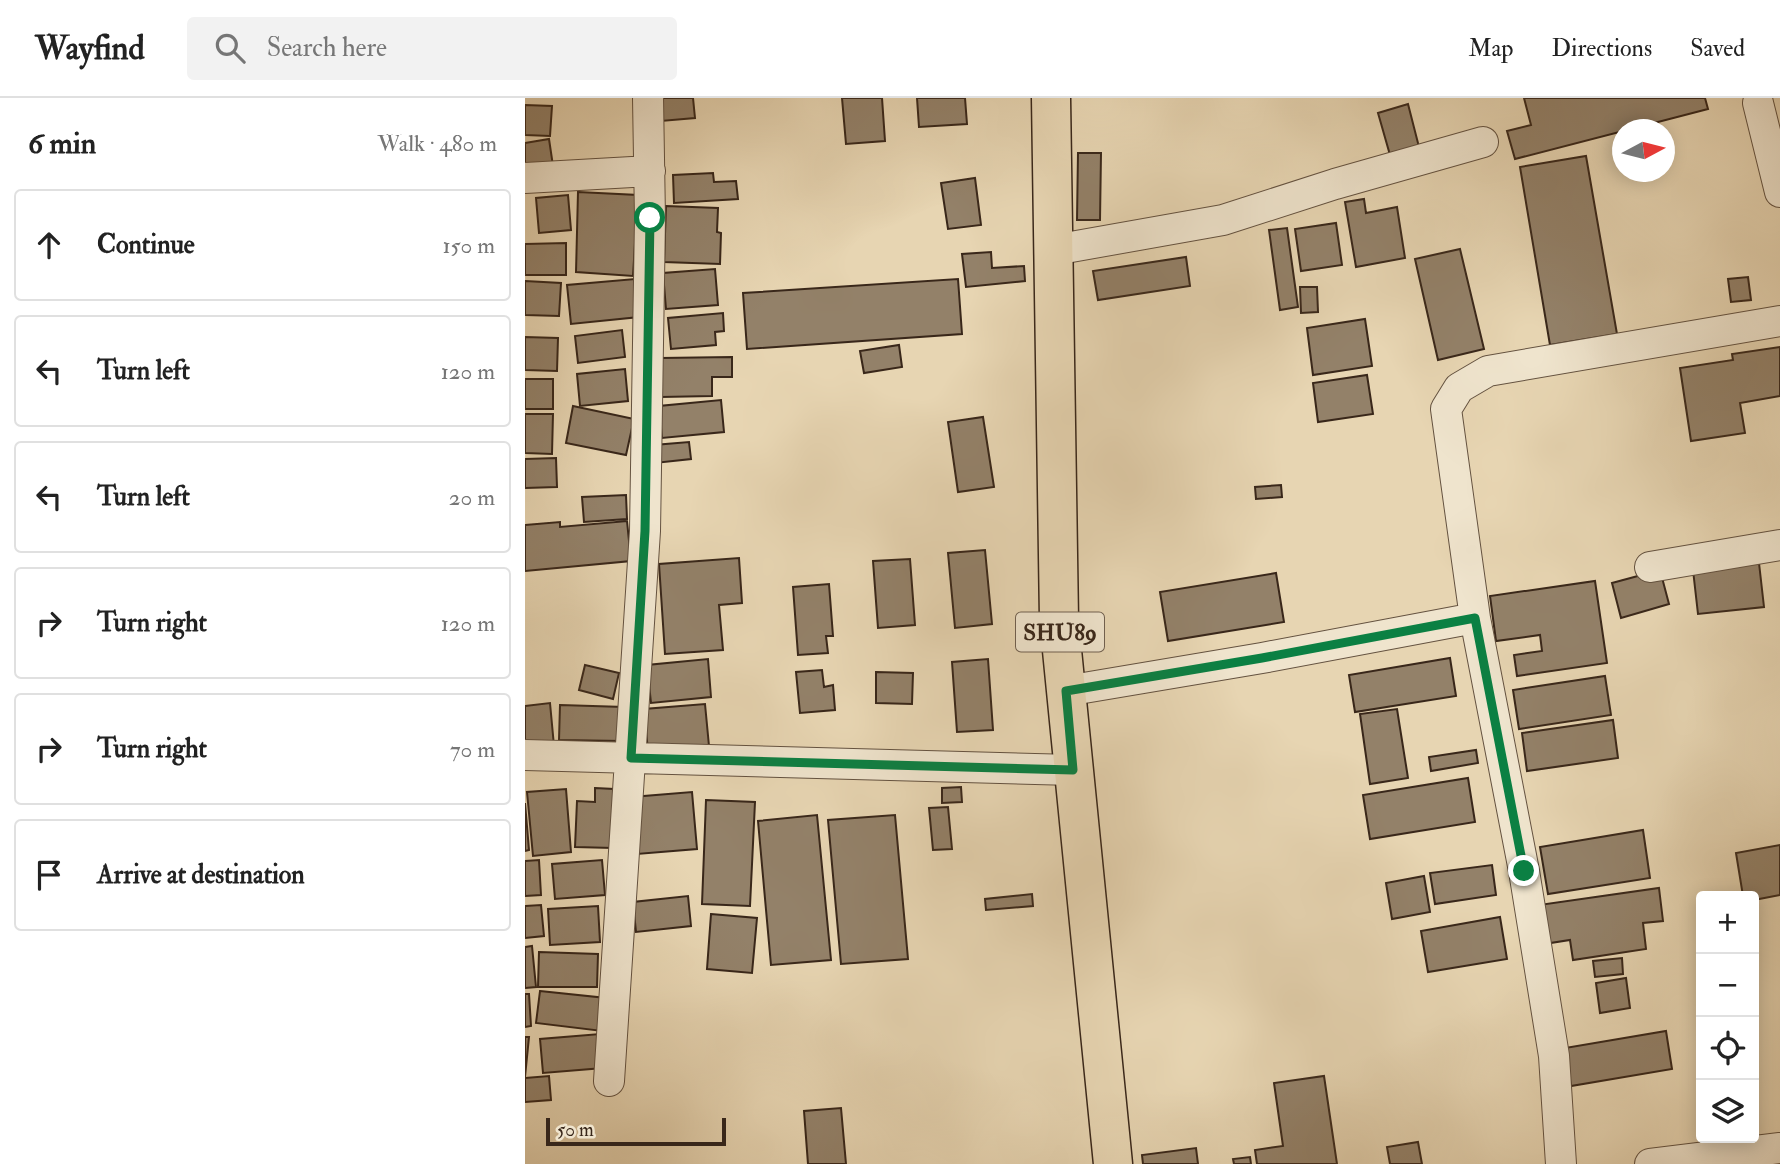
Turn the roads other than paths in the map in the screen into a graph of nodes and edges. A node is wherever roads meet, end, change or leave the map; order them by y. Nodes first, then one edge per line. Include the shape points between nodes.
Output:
1 (648, 98) edge
2 (1051, 98) edge
3 (1758, 103) dead end
4 (1483, 142) dead end
5 (650, 171) junction
6 (525, 178) edge
7 (1780, 192) edge
8 (1054, 250) junction
9 (1780, 321) edge
10 (1780, 545) edge
11 (1650, 567) dead end
12 (1475, 618) junction
13 (1066, 691) junction
14 (525, 755) edge
15 (631, 758) junction
16 (1073, 770) junction
17 (609, 1081) dead end
18 (1780, 1148) edge
19 (1113, 1164) edge
20 (1561, 1164) edge
21 (1650, 1164) edge

1 - 5 street
2 - 8 main road, SHU89
3 - 7 street
4 - 8 street via 1223,220
5 - 6 street
5 - 15 street via 645,531
8 - 13 main road, SHU89 via 1059,620
9 - 12 street via 1488,371 1459,388 1446,409
10 - 11 street
12 - 13 street
12 - 20 street via 1533,924 1553,1056
13 - 16 main road, SHU89
14 - 15 street
15 - 16 street
15 - 17 street
16 - 19 main road, SHU89
18 - 21 street

